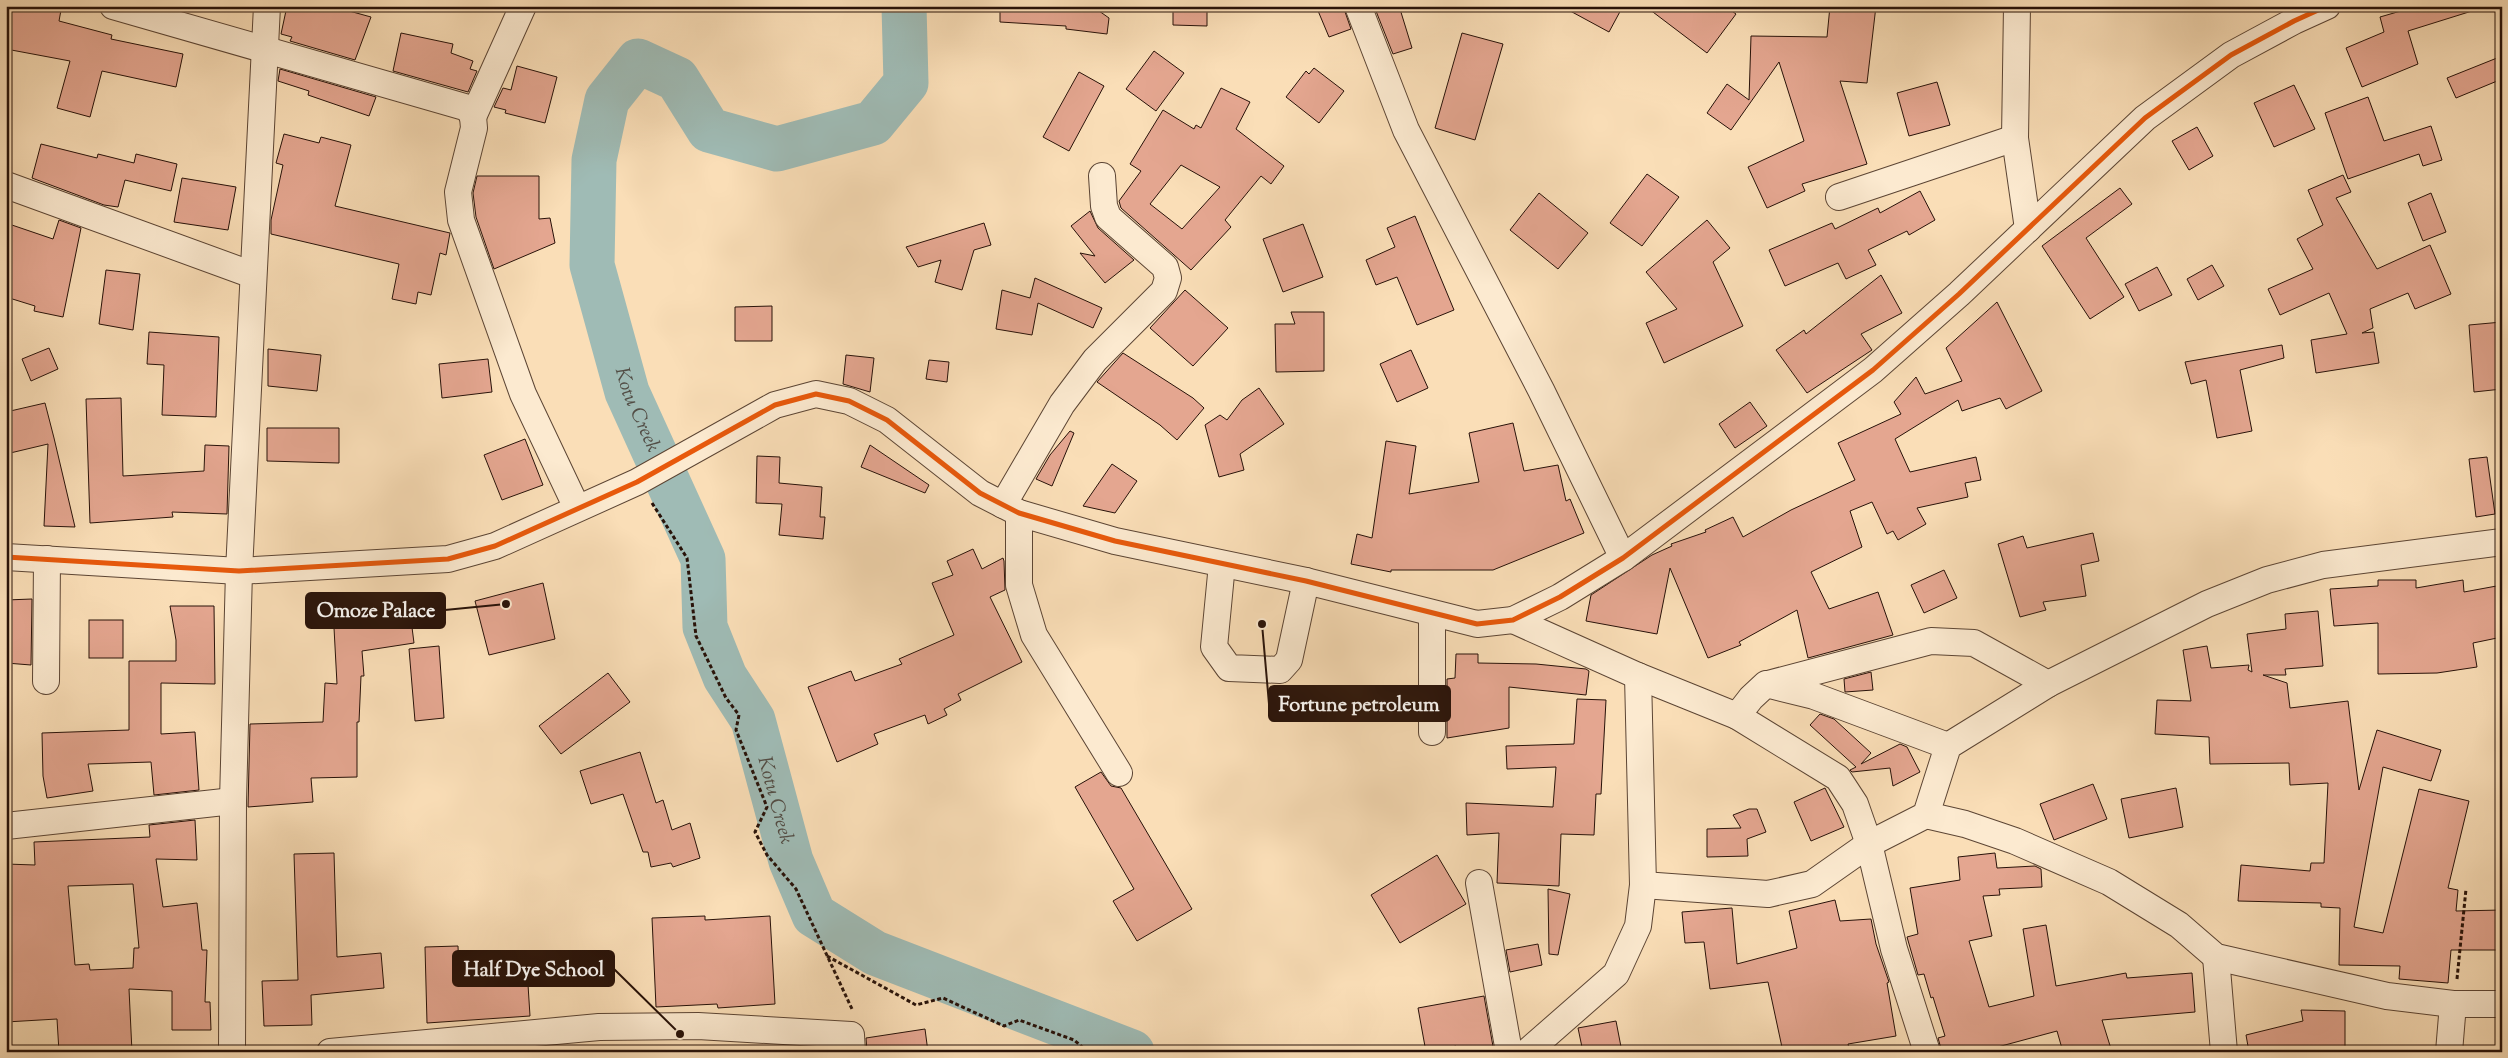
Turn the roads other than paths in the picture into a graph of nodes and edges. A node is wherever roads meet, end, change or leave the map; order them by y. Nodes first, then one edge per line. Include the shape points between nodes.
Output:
1 (113, 6) edge
2 (267, 6) edge
3 (523, 6) edge
4 (1358, 6) edge
5 (2017, 6) edge
6 (2327, 6) edge
7 (265, 48) junction
8 (473, 117) junction
9 (2015, 138) junction
10 (1102, 176) dead end
11 (6, 185) edge
12 (1839, 197) dead end
13 (2028, 229) junction
14 (254, 275) junction
15 (576, 508) junction
16 (1011, 509) junction
17 (2502, 542) edge
18 (6, 557) edge
19 (1623, 558) junction
20 (47, 559) junction
21 (1222, 564) junction
22 (239, 571) junction
23 (1306, 581) junction
24 (1432, 614) junction
25 (1513, 620) junction
26 (1638, 676) junction
27 (46, 681) dead end
28 (1766, 684) junction
29 (2048, 684) junction
30 (1737, 716) junction
31 (1432, 732) dead end
32 (1948, 746) junction
33 (1120, 773) dead end
34 (233, 801) junction
35 (1926, 815) junction
36 (6, 826) edge
37 (1869, 844) junction
38 (1479, 883) dead end
39 (1643, 885) junction
40 (2216, 957) junction
41 (2453, 1004) junction
42 (2502, 1004) edge
43 (852, 1043) edge
44 (232, 1052) edge
45 (330, 1052) edge
46 (1509, 1052) edge
47 (1527, 1052) edge
48 (1926, 1052) edge
49 (2224, 1052) edge
50 (2449, 1052) edge

1 - 7 street
2 - 7 street
3 - 8 street
4 - 19 street via 1406,130 1541,390
5 - 9 street
6 - 13 street via 2231,55 2145,118
7 - 8 street via 468,108
7 - 14 street
8 - 15 street via 474,128 458,192 461,220 523,394
9 - 12 street
9 - 13 street
10 - 16 street via 1108,217 1164,266 1168,278 1164,291 1096,360 1062,404
11 - 14 street
13 - 19 street via 1873,370
14 - 22 street
15 - 16 street via 646,477 775,405 816,394 849,401 887,420 980,493
15 - 22 street via 495,546 448,559
16 - 21 street via 1115,541
16 - 33 street via 1019,585 1034,635
17 - 29 street via 2323,566 2267,580 2207,604
18 - 20 street
19 - 25 street via 1560,597
20 - 22 street
20 - 27 street
21 - 23 street
21 - 23 street via 1214,647 1229,668 1280,670 1289,660
22 - 34 street
23 - 24 street
24 - 25 street via 1477,624
24 - 31 street
25 - 26 street
26 - 30 street
26 - 39 street
28 - 29 street via 1931,641 1974,643
28 - 30 street
28 - 32 street via 1814,696
29 - 32 street
30 - 37 street via 1838,778 1855,804
32 - 35 street
34 - 36 street
34 - 44 street
35 - 37 street
35 - 40 street via 2015,841 2109,882 2179,925
37 - 39 street via 1812,884 1768,894
37 - 48 street via 1894,949
38 - 46 street
39 - 47 street via 1638,926 1616,974
40 - 41 street via 2386,996
40 - 49 street
41 - 42 street
41 - 50 street
43 - 45 street via 698,1026 599,1027

